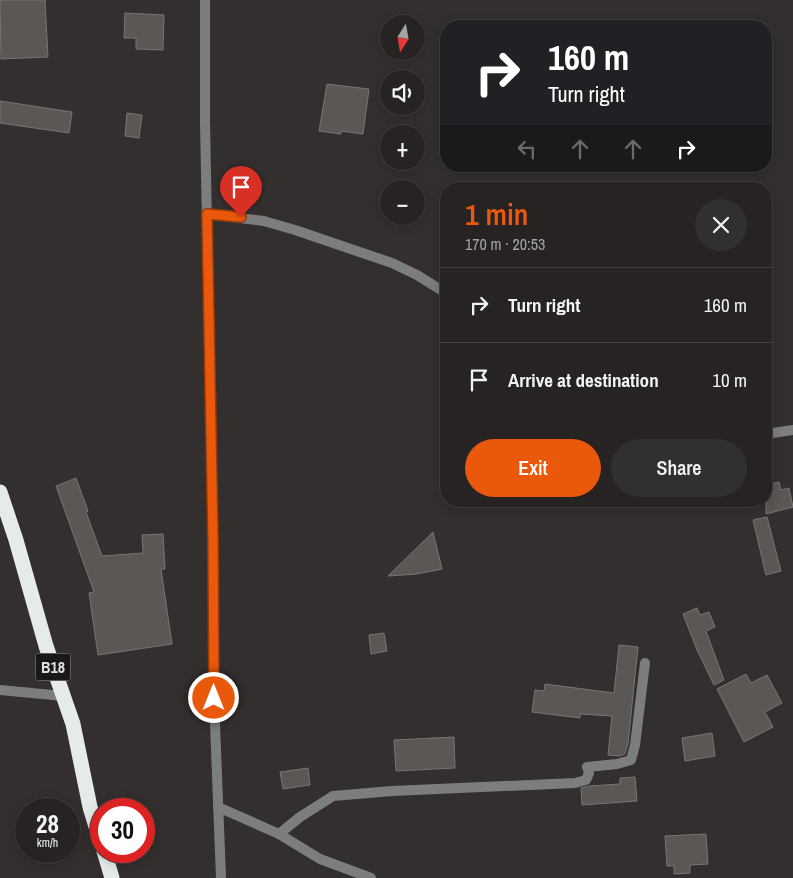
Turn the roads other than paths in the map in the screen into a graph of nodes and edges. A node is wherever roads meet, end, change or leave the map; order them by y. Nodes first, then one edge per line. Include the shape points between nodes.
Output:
1 (205, 0) edge
2 (207, 214) junction
3 (440, 289) edge
4 (793, 430) edge
5 (772, 433) edge
6 (0, 492) edge
7 (645, 663) dead end
8 (0, 690) edge
9 (63, 696) junction
10 (90, 807) edge
11 (218, 807) junction
12 (278, 834) junction
13 (108, 863) edge
14 (112, 878) edge
15 (221, 878) edge
16 (371, 878) edge

1 - 2 street
2 - 3 street via 264,221 295,230 392,263
2 - 11 street
4 - 5 street
6 - 9 highway, B18
7 - 12 street via 631,760 587,767 586,780 575,783 333,796
8 - 9 street
9 - 10 highway, B18 via 73,724
11 - 12 street
11 - 15 street
12 - 16 street via 320,859
13 - 14 highway

